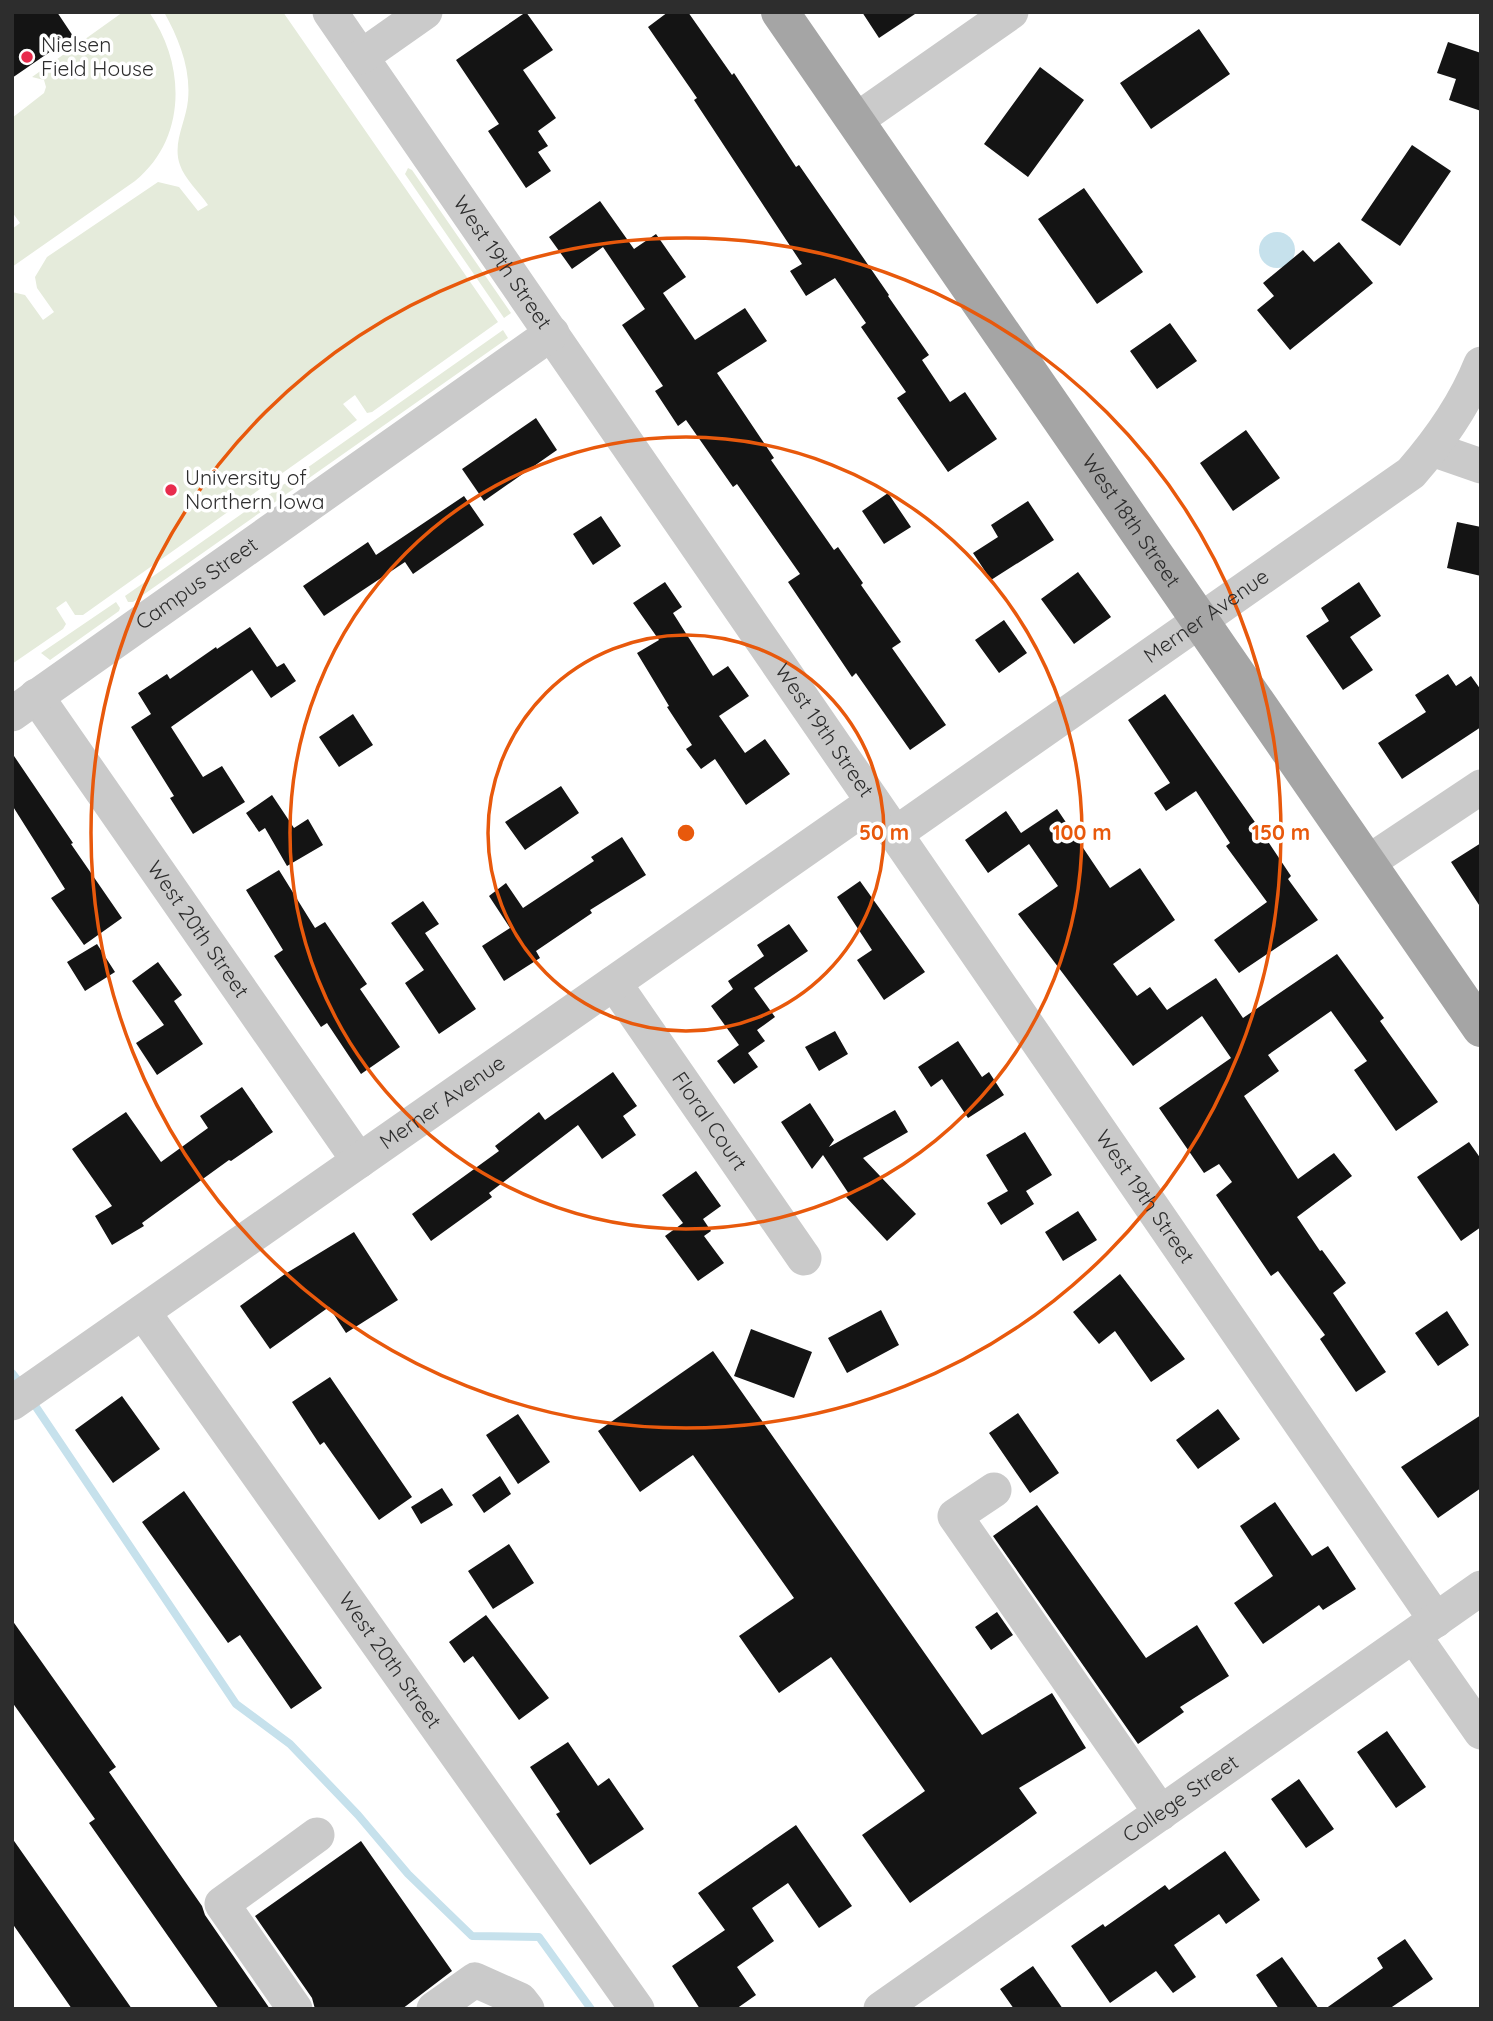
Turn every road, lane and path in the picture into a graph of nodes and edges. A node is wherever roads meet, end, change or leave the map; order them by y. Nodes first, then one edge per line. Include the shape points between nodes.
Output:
1 (330, 12) edge
2 (425, 12) edge
3 (780, 12) edge
4 (1011, 12) edge
5 (361, 57) junction
6 (855, 121) junction
7 (552, 333) junction
8 (1481, 364) edge
9 (1432, 449) junction
10 (1481, 466) edge
11 (1200, 620) junction
12 (24, 705) edge
13 (1481, 786) edge
14 (873, 802) junction
15 (895, 834) junction
16 (1367, 863) junction
17 (614, 983) junction
18 (1481, 1028) edge
19 (359, 1161) junction
20 (804, 1258) dead end
21 (143, 1312) junction
22 (22, 1396) edge
23 (993, 1490) dead end
24 (1481, 1588) edge
25 (1425, 1628) junction
26 (1481, 1732) edge
27 (1161, 1813) junction
28 (317, 1835) dead end
29 (295, 2009) edge
30 (434, 2009) edge
31 (527, 2009) edge
32 (637, 2009) edge
33 (881, 2009) edge

1 - 5 street, West 19th Street
2 - 5 street
3 - 6 main road, West 18th Street
4 - 6 street
5 - 7 street, West 19th Street
6 - 11 main road, West 18th Street
7 - 12 street, Campus Street
7 - 14 street, West 19th Street
8 - 9 street, Merner Avenue
9 - 10 street
9 - 11 street, Merner Avenue via 1411,473
11 - 15 street, Merner Avenue
11 - 16 main road, West 18th Street
12 - 19 street, West 20th Street
13 - 16 street
14 - 15 street, West 19th Street
14 - 17 street, Merner Avenue
15 - 25 street, West 19th Street
16 - 18 main road, West 18th Street
17 - 19 street, Merner Avenue
17 - 20 street, Floral Court
19 - 21 street, Merner Avenue
21 - 22 street, Merner Avenue
21 - 32 street, West 20th Street
23 - 27 street via 956,1516
24 - 25 street, College Street
25 - 26 street, West 19th Street
25 - 27 street, College Street
27 - 33 street, College Street
28 - 29 street via 222,1904
30 - 31 street via 475,1980 520,2000

